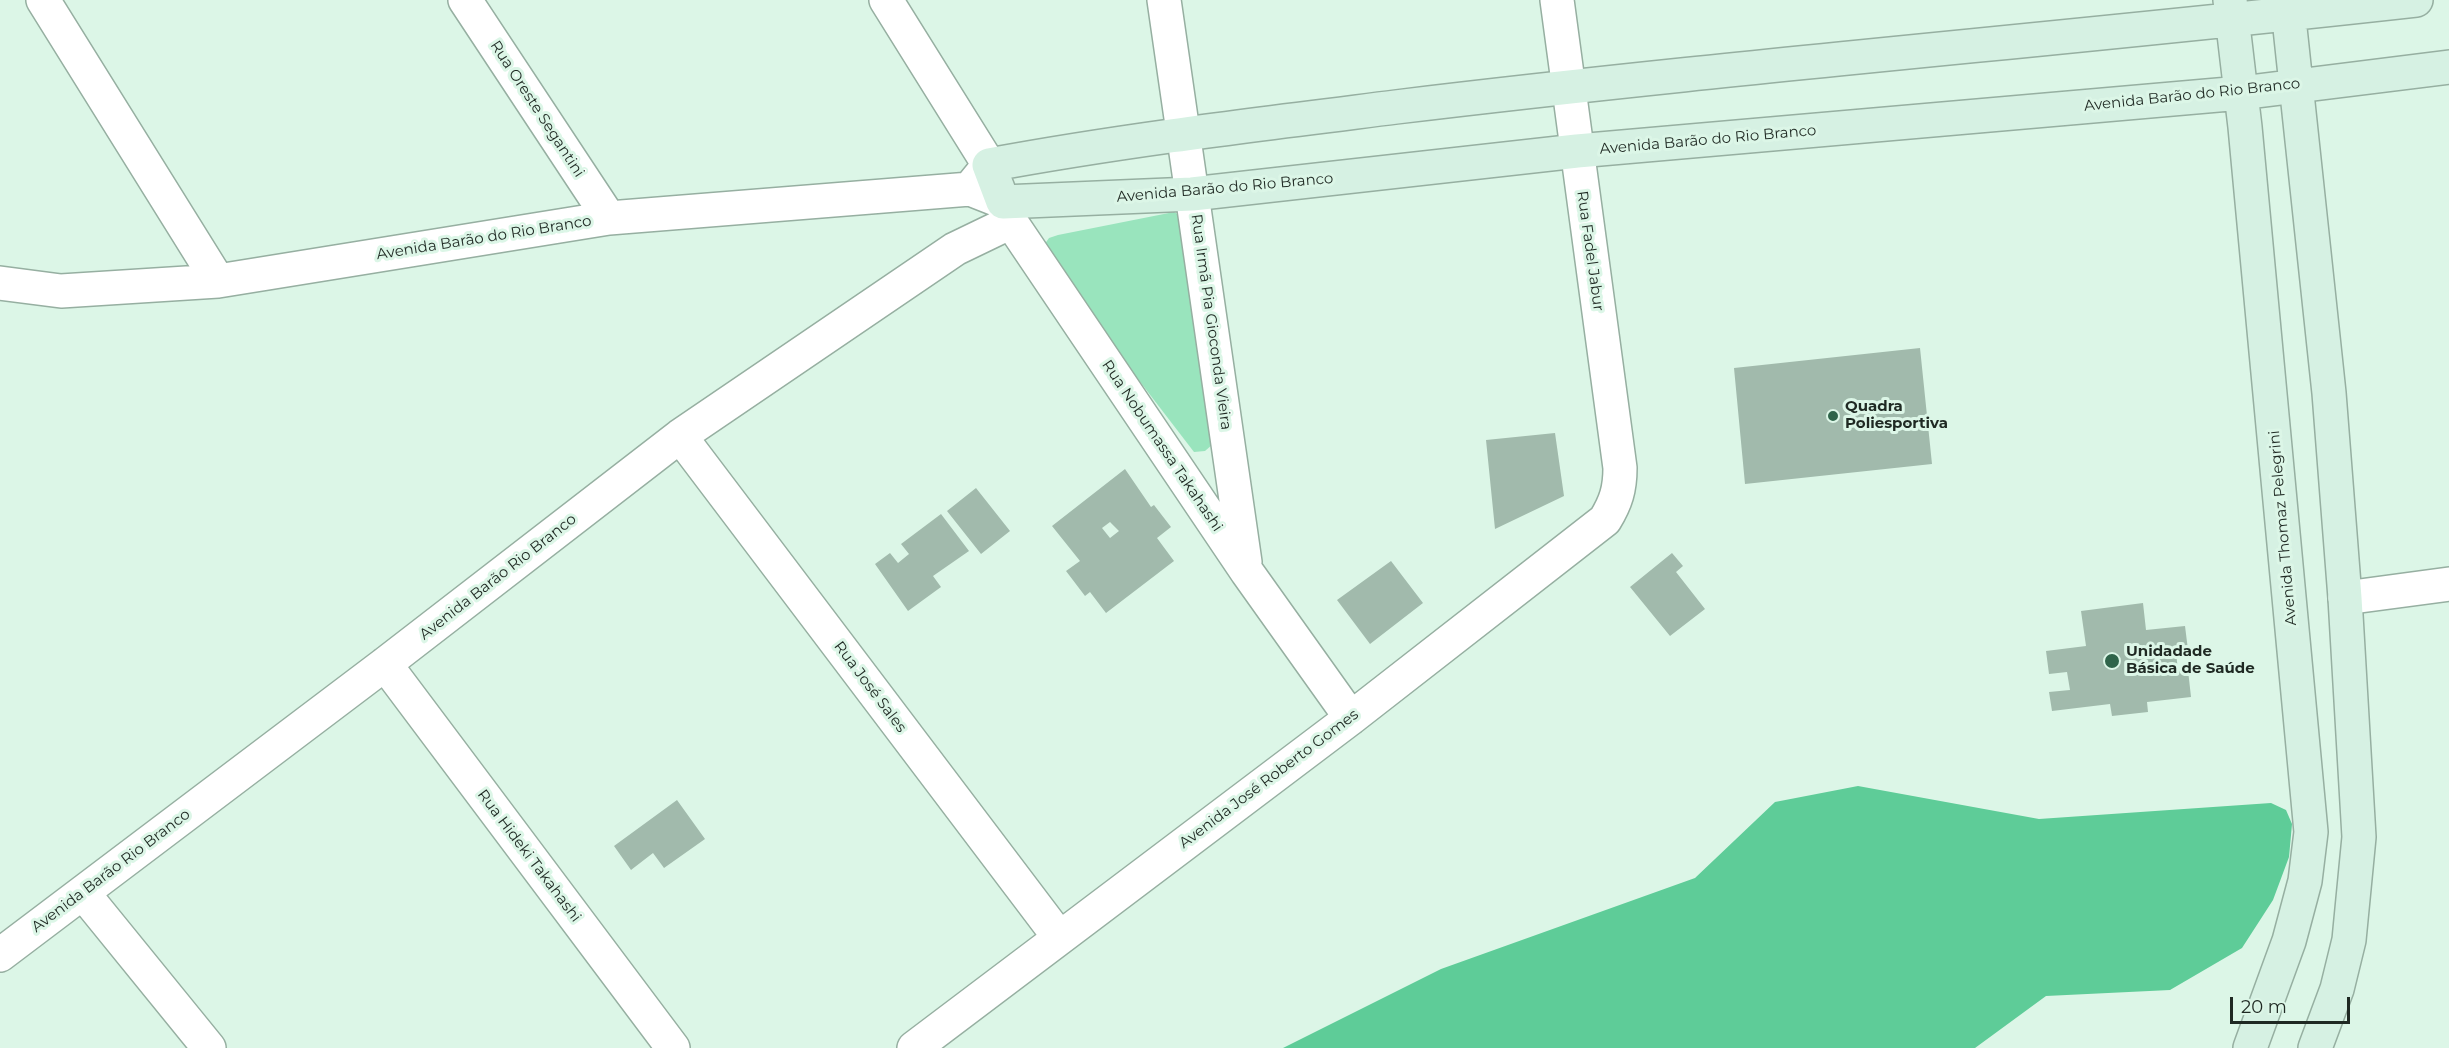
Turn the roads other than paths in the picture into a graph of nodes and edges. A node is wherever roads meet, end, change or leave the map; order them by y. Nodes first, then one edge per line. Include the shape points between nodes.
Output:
1 (43, 0) edge
2 (465, 0) edge
3 (886, 0) edge
4 (1164, 0) edge
5 (1557, 0) edge
6 (2416, 0) edge
7 (2288, 7) edge
8 (2231, 10) edge
9 (2449, 67) edge
10 (2297, 84) junction
11 (1568, 86) junction
12 (2241, 93) junction
13 (1183, 134) junction
14 (1577, 152) junction
15 (979, 177) junction
16 (1192, 194) junction
17 (1007, 212) junction
18 (609, 218) junction
19 (218, 281) junction
20 (0, 283) edge
21 (681, 436) junction
22 (1616, 502) joint
23 (1247, 572) junction
24 (2449, 584) edge
25 (2345, 598) junction
26 (385, 664) junction
27 (1351, 718) junction
28 (83, 893) junction
29 (1059, 937) junction
30 (0, 955) edge
31 (208, 1048) edge
32 (673, 1048) edge
33 (914, 1048) edge
34 (2250, 1048) edge
35 (2315, 1048) edge

1 - 19 street
2 - 18 street, Rua Oreste Segantini
3 - 15 street
4 - 13 street, Rua Irmã Pia Gioconda Vieira
5 - 11 street, Rua Fadel Jabur
6 - 7 street, Avenida Barão do Rio Branco
7 - 8 street, Avenida Barão do Rio Branco
7 - 10 street
8 - 11 street, Avenida Barão do Rio Branco
8 - 12 street, Avenida Thomaz Pelegrini
9 - 10 street, Avenida Barão do Rio Branco
10 - 12 street, Avenida Barão do Rio Branco
10 - 25 street via 2329,393
11 - 13 street, Avenida Barão do Rio Branco
11 - 14 street, Rua Fadel Jabur
12 - 14 street, Avenida Barão do Rio Branco
12 - 34 street, Avenida Thomaz Pelegrini via 2311,832 2305,881 2289,941
13 - 15 street, Avenida Barão do Rio Branco via 1076,149
13 - 16 street, Rua Irmã Pia Gioconda Vieira
14 - 16 street, Avenida Barão do Rio Branco
14 - 22 street, Rua Fadel Jabur via 1620,468
15 - 17 street, Rua Nobumassa Takahashi
15 - 18 street, Avenida Barão do Rio Branco
16 - 17 street, Avenida Barão do Rio Branco
16 - 23 street, Rua Irmã Pia Gioconda Vieira
17 - 21 street, Avenida Barão Rio Branco
17 - 23 street, Rua Nobumassa Takahashi
18 - 19 street, Avenida Barão do Rio Branco
19 - 20 street, Avenida Barão do Rio Branco via 61,291
21 - 26 street, Avenida Barão Rio Branco
21 - 29 street, Rua José Sales
22 - 27 street, Avenida José Roberto Gomes via 1605,520 1591,532
23 - 27 street, Rua Nobumassa Takahashi
24 - 25 street
25 - 35 street via 2359,837 2349,940 2337,989
26 - 28 street, Avenida Barão Rio Branco
26 - 32 street, Rua Hideki Takahashi
27 - 29 street, Avenida José Roberto Gomes
28 - 30 street, Avenida Barão Rio Branco
28 - 31 street
29 - 33 street, Avenida José Roberto Gomes

